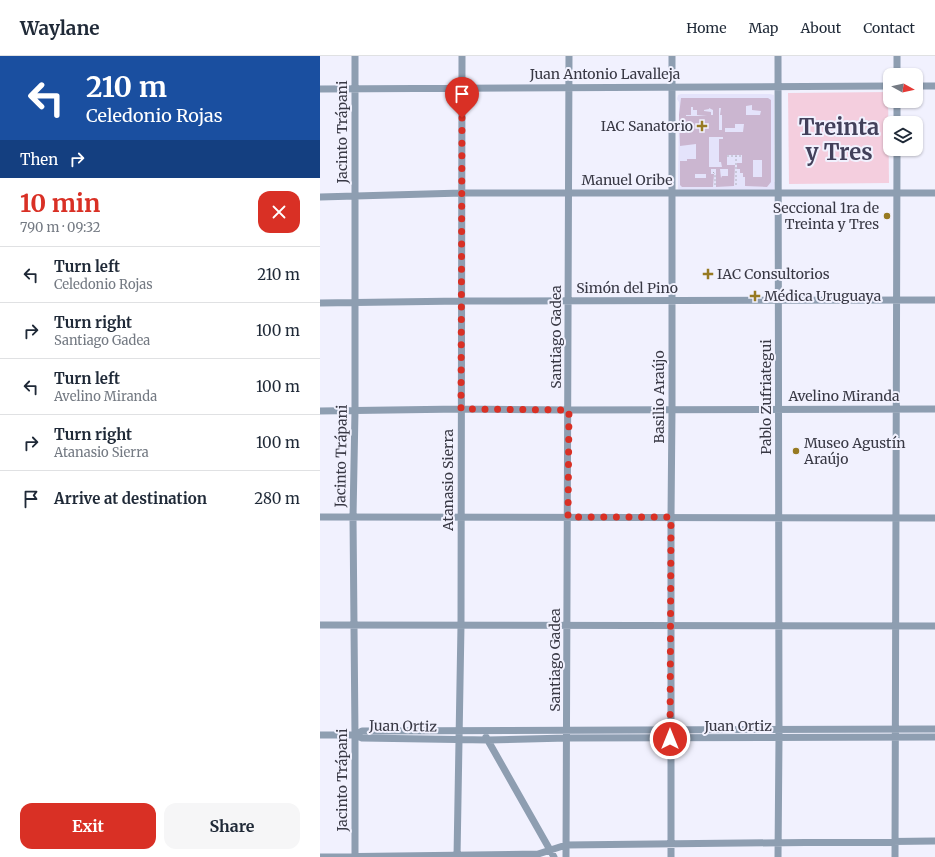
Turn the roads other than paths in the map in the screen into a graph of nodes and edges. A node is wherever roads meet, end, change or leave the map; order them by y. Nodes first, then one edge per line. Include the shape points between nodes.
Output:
1 (355, 56) edge
2 (462, 56) edge
3 (570, 56) edge
4 (672, 56) edge
5 (778, 56) edge
6 (897, 56) edge
7 (897, 68) edge
8 (778, 86) junction
9 (883, 86) edge
10 (923, 86) edge
11 (935, 86) edge
12 (569, 87) junction
13 (672, 87) junction
14 (355, 88) junction
15 (462, 88) junction
16 (320, 89) edge
17 (897, 156) edge
18 (462, 193) junction
19 (569, 193) junction
20 (671, 193) junction
21 (778, 193) junction
22 (896, 193) junction
23 (935, 193) edge
24 (354, 196) junction
25 (320, 197) edge
26 (896, 300) junction
27 (935, 300) edge
28 (462, 301) junction
29 (569, 301) junction
30 (671, 301) junction
31 (779, 301) junction
32 (320, 303) edge
33 (354, 303) junction
34 (461, 409) junction
35 (779, 409) junction
36 (897, 409) junction
37 (935, 409) edge
38 (569, 410) junction
39 (672, 410) junction
40 (320, 411) edge
41 (355, 411) junction
42 (320, 517) edge
43 (353, 517) junction
44 (461, 517) junction
45 (568, 517) junction
46 (671, 517) junction
47 (779, 517) junction
48 (896, 518) junction
49 (935, 518) edge
50 (320, 625) edge
51 (354, 625) junction
52 (461, 625) junction
53 (568, 625) junction
54 (671, 625) junction
55 (779, 625) junction
56 (896, 626) junction
57 (935, 626) edge
58 (896, 729) junction
59 (935, 729) edge
60 (567, 730) junction
61 (670, 730) junction
62 (779, 730) junction
63 (459, 731) junction
64 (483, 731) junction
65 (320, 735) edge
66 (355, 735) junction
67 (567, 738) junction
68 (779, 738) junction
69 (896, 738) junction
70 (935, 738) edge
71 (670, 739) junction
72 (459, 740) junction
73 (488, 740) junction
74 (896, 841) junction
75 (935, 841) edge
76 (778, 842) junction
77 (670, 844) junction
78 (566, 845) junction
79 (550, 850) junction
80 (457, 856) edge
81 (320, 857) edge
82 (355, 857) edge
83 (554, 857) edge
84 (566, 857) edge
85 (670, 857) edge
86 (778, 857) edge
87 (895, 857) edge

1 - 14 street, Jacinto Trápani
2 - 15 street, Atanasio Sierra
3 - 12 street, Santiago Gadea
4 - 13 street, Basilio Araújo
5 - 8 street, Pablo Zufriategui
6 - 7 street
8 - 9 street, Juan Antonio Lavalleja
8 - 13 street, Juan Antonio Lavalleja
8 - 21 street, Pablo Zufriategui
10 - 11 street
12 - 13 street, Juan Antonio Lavalleja
12 - 15 street, Juan Antonio Lavalleja
12 - 19 street, Santiago Gadea
13 - 20 street, Basilio Araújo
14 - 15 street, Juan Antonio Lavalleja
14 - 16 street, Juan Antonio Lavalleja
14 - 24 street, Jacinto Trápani
15 - 18 street, Atanasio Sierra
17 - 22 street
18 - 19 street, Manuel Oribe
18 - 24 street, Manuel Oribe
18 - 28 street, Atanasio Sierra
19 - 20 street, Manuel Oribe
19 - 29 street, Santiago Gadea
20 - 21 street, Manuel Oribe
20 - 30 street, Basilio Araújo
21 - 22 street, Manuel Oribe
21 - 31 street, Pablo Zufriategui
22 - 23 street, Manuel Oribe
22 - 26 street
24 - 25 street, Manuel Oribe
24 - 33 street, Jacinto Trápani
26 - 27 street, Simón del Pino
26 - 31 street, Simón del Pino
26 - 36 street
28 - 29 street, Simón del Pino
28 - 33 street, Simón del Pino
28 - 34 street, Atanasio Sierra
29 - 30 street, Simón del Pino
29 - 38 street, Santiago Gadea
30 - 31 street, Simón del Pino
30 - 39 street, Basilio Araújo
31 - 35 street, Pablo Zufriategui
32 - 33 street, Simón del Pino
33 - 41 street, Jacinto Trápani
34 - 38 street, Avelino Miranda
34 - 41 street, Avelino Miranda
34 - 44 street, Atanasio Sierra
35 - 36 street, Avelino Miranda
35 - 39 street, Avelino Miranda
35 - 47 street, Pablo Zufriategui
36 - 37 street, Avelino Miranda
36 - 48 street
38 - 39 street, Avelino Miranda
38 - 45 street, Santiago Gadea
39 - 46 street, Basilio Araújo
40 - 41 street, Avelino Miranda
41 - 43 street, Jacinto Trápani
42 - 43 street
43 - 44 street
43 - 51 street, Jacinto Trápani
44 - 45 street
44 - 52 street, Atanasio Sierra
45 - 46 street
45 - 53 street, Santiago Gadea
46 - 47 street
46 - 54 street, Basilio Araújo
47 - 48 street
47 - 55 street, Pablo Zufriategui
48 - 49 street
48 - 56 street
50 - 51 street
51 - 52 street
51 - 66 street, Jacinto Trápani
52 - 53 street
52 - 63 street, Atanasio Sierra
53 - 54 street
53 - 60 street, Santiago Gadea
54 - 55 street
54 - 61 street, Basilio Araújo
55 - 56 street
55 - 62 street, Pablo Zufriategui
56 - 57 street
56 - 58 street
58 - 59 street, Juan Ortiz
58 - 62 street, Juan Ortiz
58 - 69 street
60 - 61 street, Juan Ortiz
60 - 64 street, Juan Ortiz
60 - 67 street, Santiago Gadea
61 - 62 street, Juan Ortiz
61 - 71 street, Basilio Araújo
62 - 68 street, Pablo Zufriategui
63 - 64 street, Juan Ortiz
63 - 66 street, Juan Ortiz via 362,731
63 - 72 street, Atanasio Sierra
64 - 73 street
65 - 66 street
66 - 72 street, Juan Ortiz via 362,738
66 - 82 street, Jacinto Trápani
67 - 71 street, Juan Ortiz
67 - 73 street, Juan Ortiz
67 - 78 street, Santiago Gadea
68 - 69 street, Juan Ortiz
68 - 71 street, Juan Ortiz
68 - 76 street, Pablo Zufriategui
69 - 70 street, Juan Ortiz
69 - 74 street
71 - 77 street, Basilio Araújo
72 - 73 street, Juan Ortiz
72 - 80 street, Atanasio Sierra
73 - 79 street
74 - 75 street
74 - 76 street
74 - 87 street
76 - 77 street
76 - 86 street, Pablo Zufriategui
77 - 78 street
77 - 85 street, Basilio Araújo
78 - 79 street
78 - 84 street, Santiago Gadea
79 - 80 street via 538,854
79 - 83 street
80 - 82 street
81 - 82 street

